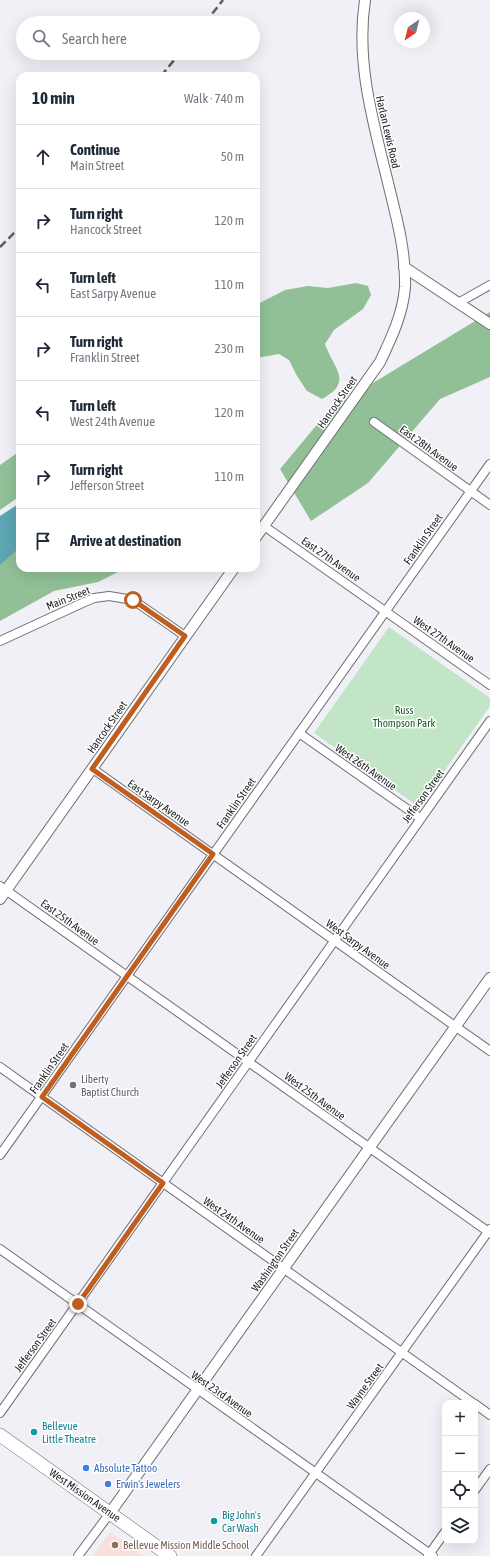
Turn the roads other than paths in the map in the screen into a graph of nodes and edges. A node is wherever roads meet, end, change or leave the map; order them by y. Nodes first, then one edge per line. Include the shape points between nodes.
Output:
1 (365, 0) edge
2 (404, 268) junction
3 (490, 284) edge
4 (458, 303) junction
5 (490, 324) edge
6 (374, 422) dead end
7 (490, 464) edge
8 (470, 492) junction
9 (490, 505) edge
10 (264, 526) junction
11 (260, 532) edge
12 (231, 572) edge
13 (385, 611) junction
14 (185, 636) junction
15 (0, 641) edge
16 (490, 685) edge
17 (490, 721) edge
18 (299, 733) junction
19 (92, 769) junction
20 (420, 818) junction
21 (213, 854) junction
22 (2, 892) edge
23 (335, 940) junction
24 (126, 976) junction
25 (490, 978) edge
26 (455, 1027) junction
27 (490, 1051) edge
28 (249, 1062) junction
29 (0, 1067) edge
30 (42, 1097) junction
31 (369, 1148) junction
32 (0, 1155) edge
33 (163, 1183) junction
34 (489, 1231) edge
35 (0, 1249) edge
36 (284, 1269) junction
37 (78, 1304) junction
38 (402, 1353) junction
39 (197, 1390) junction
40 (468, 1400) edge
41 (478, 1407) edge
42 (0, 1414) edge
43 (490, 1415) edge
44 (0, 1435) edge
45 (490, 1469) edge
46 (315, 1474) junction
47 (478, 1486) edge
48 (110, 1513) junction
49 (442, 1537) edge
50 (430, 1555) edge
51 (78, 1556) edge
52 (170, 1556) edge
53 (256, 1556) edge

1 - 2 street, Harlan Lewis Road via 362,39 366,88 399,225
2 - 4 street
2 - 10 street, Hancock Street via 404,289 399,313 393,335 380,362
3 - 4 street
4 - 5 street
6 - 8 street, East 28th Avenue
7 - 8 street, Franklin Street
8 - 9 street, East 28th Avenue
8 - 13 street, Franklin Street
10 - 11 street, Hancock Street
10 - 13 street, East 27th Avenue
12 - 14 street, Hancock Street
13 - 16 street, West 27th Avenue
13 - 18 street, Franklin Street
14 - 15 street, Main Street via 133,600 108,596 94,598
14 - 19 street, Hancock Street
17 - 20 street, Jefferson Street
18 - 20 street, West 26th Avenue
18 - 21 street, Franklin Street
19 - 21 street, East Sarpy Avenue
19 - 22 street, Hancock Street
20 - 23 street, Jefferson Street
21 - 23 street, West Sarpy Avenue
21 - 24 street, Franklin Street
22 - 24 street, East 25th Avenue
23 - 26 street, West Sarpy Avenue
23 - 28 street, Jefferson Street
24 - 28 street, West 25th Avenue
24 - 30 street, Franklin Street
25 - 26 street, Washington Street
26 - 27 street, West Sarpy Avenue
26 - 31 street, Washington Street
28 - 31 street, West 25th Avenue
28 - 33 street, Jefferson Street
29 - 30 street, West 24th Avenue
30 - 32 street, Franklin Street
30 - 33 street, West 24th Avenue
31 - 34 street, West 25th Avenue
31 - 36 street, Washington Street
33 - 36 street, West 24th Avenue
33 - 37 street, Jefferson Street
34 - 38 street, Wayne Street
35 - 37 street, West 23rd Avenue
36 - 38 street, West 24th Avenue
36 - 39 street, Washington Street
37 - 39 street, West 23rd Avenue
37 - 42 street, Jefferson Street
38 - 40 street, West 24th Avenue
38 - 46 street, Wayne Street
39 - 46 street, West 23rd Avenue
39 - 48 street, Washington Street
41 - 43 street, West 24th Avenue
44 - 48 main road, West Mission Avenue
45 - 47 street
46 - 50 street, West 23rd Avenue
46 - 53 street, Wayne Street
48 - 51 street, Washington Street
48 - 52 main road, West Mission Avenue
49 - 50 street

